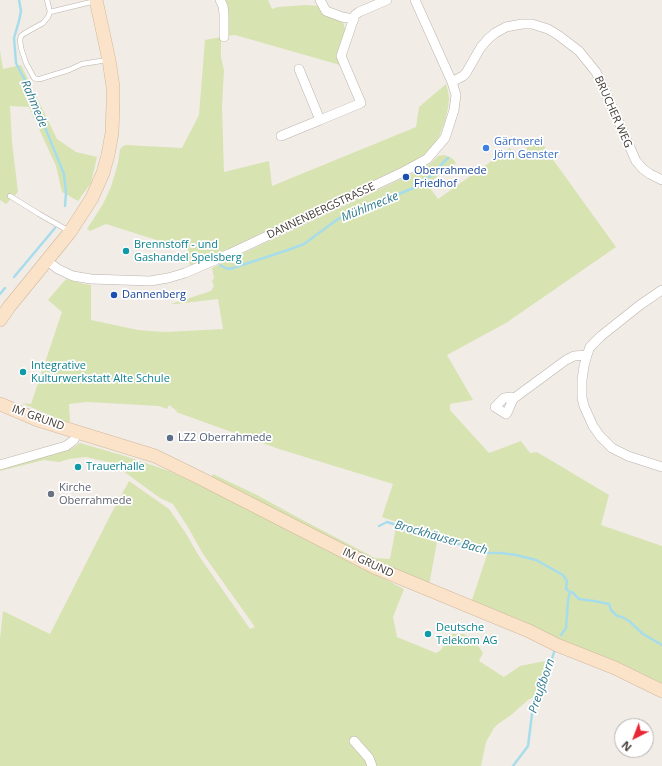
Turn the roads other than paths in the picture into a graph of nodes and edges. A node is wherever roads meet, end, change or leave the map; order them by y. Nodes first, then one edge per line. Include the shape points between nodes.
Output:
1 (47, 0) edge
2 (96, 0) edge
3 (220, 0) edge
4 (320, 0) edge
5 (387, 0) edge
6 (415, 0) edge
7 (50, 12) junction
8 (354, 19) junction
9 (224, 37) dead end
10 (109, 60) junction
11 (299, 69) dead end
12 (452, 82) junction
13 (320, 120) junction
14 (281, 136) dead end
15 (662, 180) edge
16 (10, 196) dead end
17 (70, 232) junction
18 (46, 260) junction
19 (662, 290) edge
20 (0, 320) edge
21 (587, 355) junction
22 (513, 399) dead end
23 (0, 404) edge
24 (77, 432) junction
25 (0, 465) edge
26 (662, 467) edge
27 (662, 691) edge
28 (354, 741) dead end
29 (372, 766) edge

1 - 7 lane
2 - 7 lane
2 - 10 main road
3 - 9 street via 224,14
4 - 8 street via 326,12
5 - 8 street via 359,12
6 - 12 street, DANNENBERGSTRASSE
7 - 10 lane via 43,23 25,33 20,40 26,63 34,78 40,79 82,64
8 - 13 street via 341,56 361,102
10 - 17 main road via 113,104 108,154 92,198
11 - 13 street
12 - 15 street, BRUCHER WEG via 466,73 481,47 495,33 522,24 548,29 579,51 596,72 636,161 643,169
12 - 18 street, DANNENBERGSTRASSE via 456,101 450,123 445,138 427,159 223,257 185,273 150,281 73,276
13 - 14 street
16 - 17 lane
17 - 18 main road
18 - 20 main road
19 - 21 street via 601,336 590,347
21 - 22 street via 574,356 566,360
21 - 26 street via 582,380 582,398 593,426 612,448
23 - 24 main road, IM GRUND via 38,420
24 - 25 street, IM GRUND via 74,440 66,446
24 - 27 main road, IM GRUND via 155,456 374,567 615,668
28 - 29 street via 369,758

